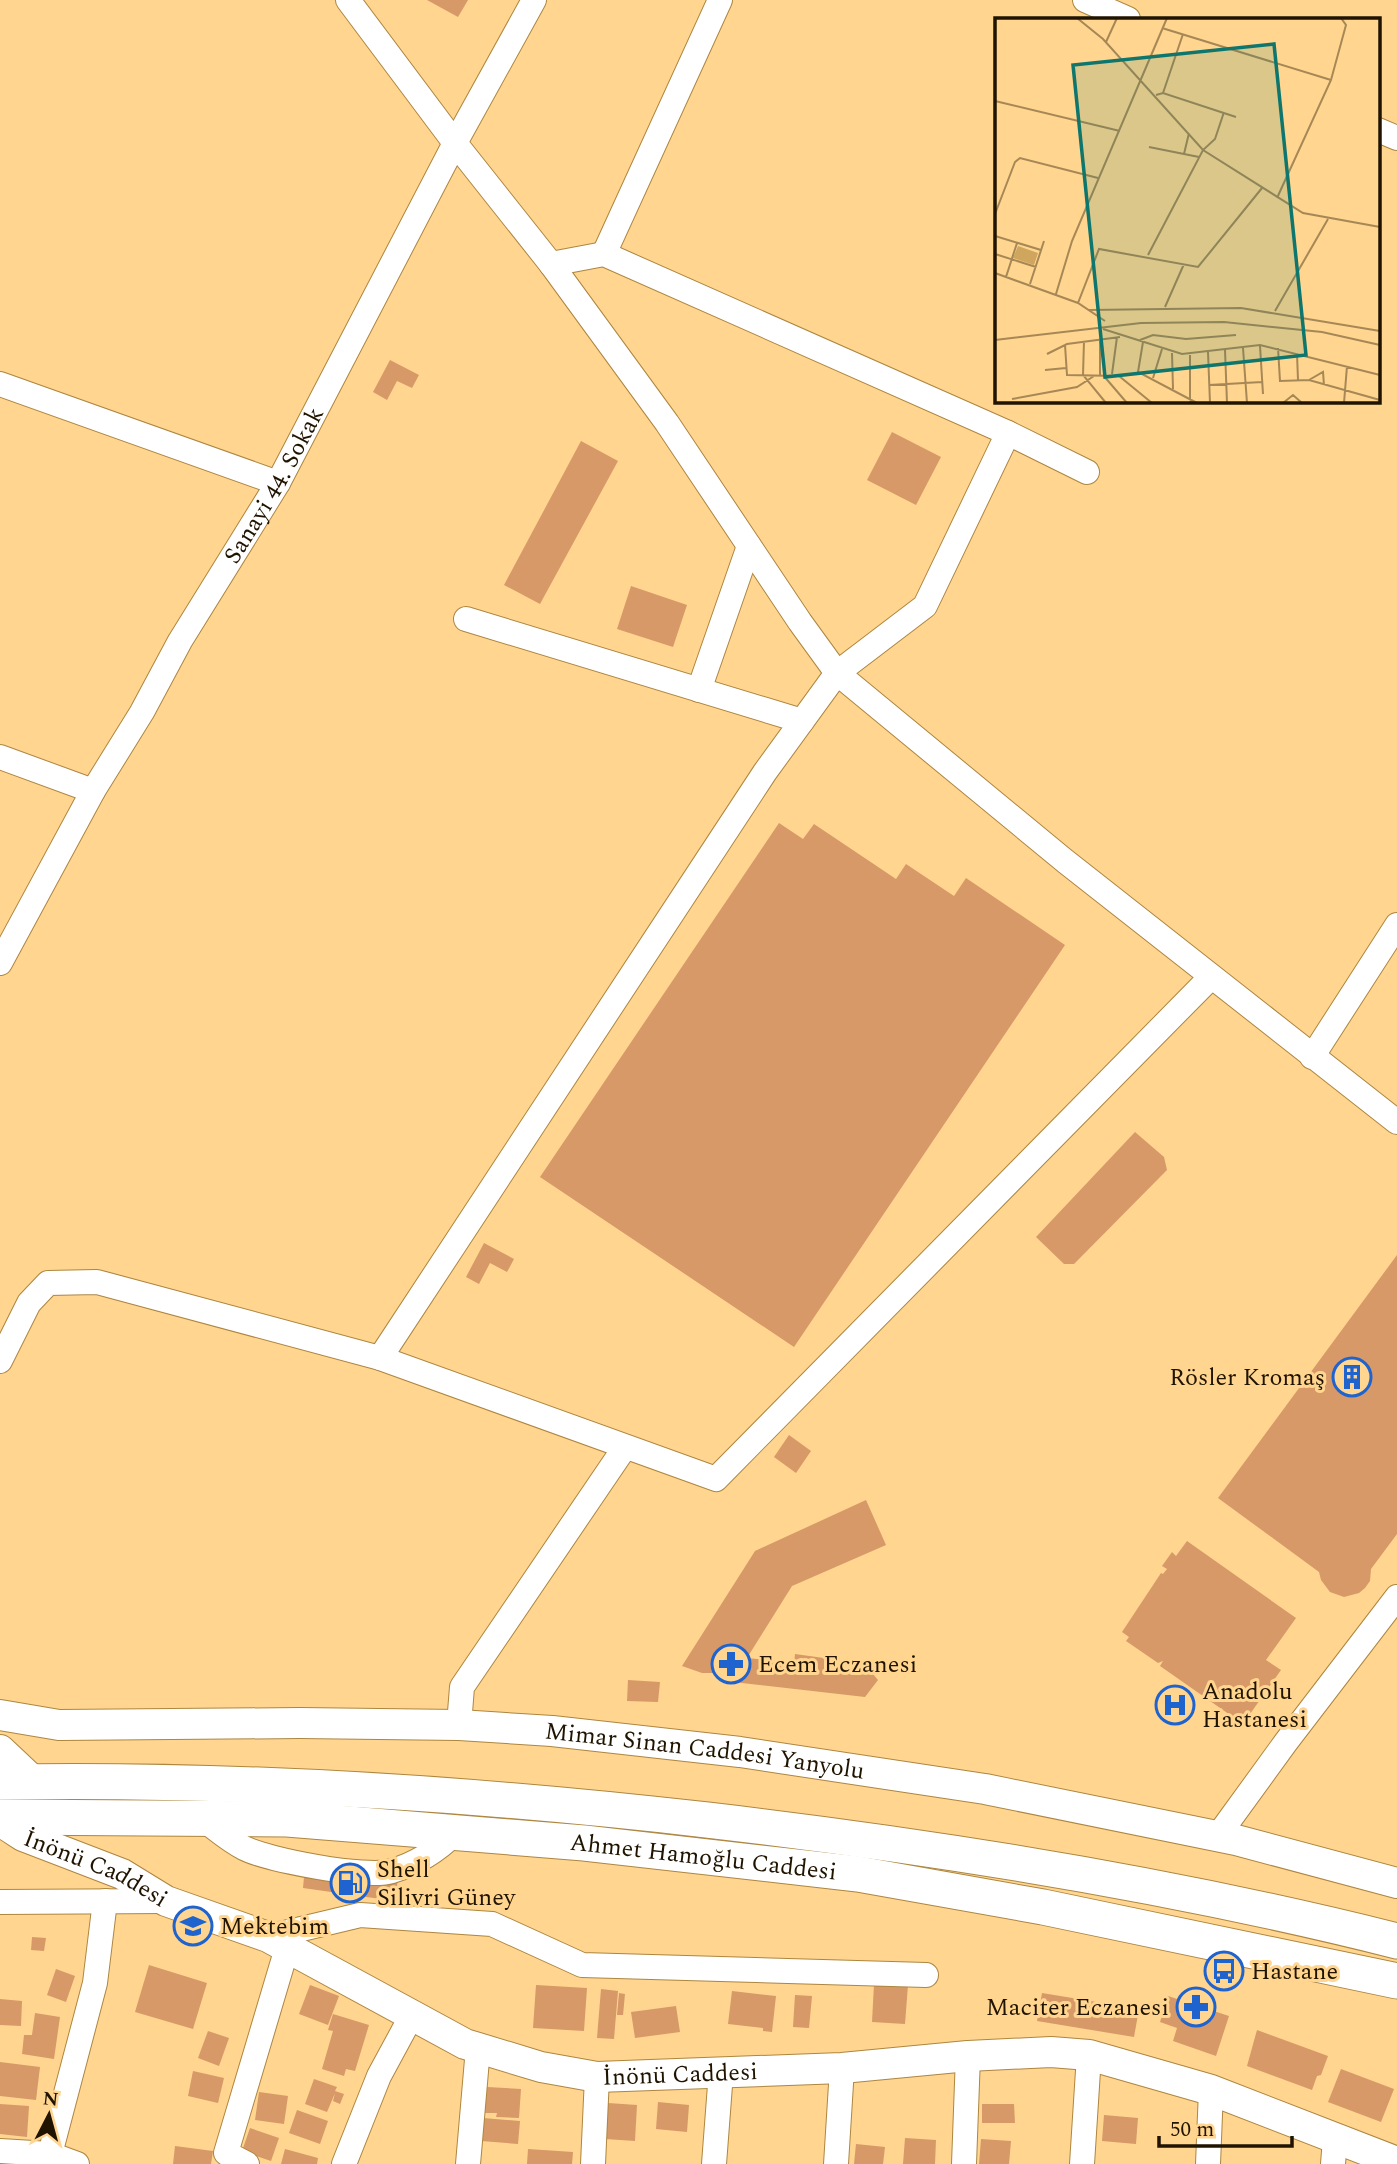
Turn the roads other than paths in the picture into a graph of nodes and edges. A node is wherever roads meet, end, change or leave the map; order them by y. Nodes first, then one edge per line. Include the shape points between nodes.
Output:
1 (348, 0) edge
2 (534, 0) edge
3 (720, 0) edge
4 (1085, 0) edge
5 (1126, 18) edge
6 (1380, 131) edge
7 (1397, 138) edge
8 (455, 143) junction
9 (604, 254) junction
10 (551, 264) junction
11 (0, 384) edge
12 (1008, 433) junction
13 (1087, 472) dead end
14 (278, 483) junction
15 (749, 546) junction
16 (466, 619) dead end
17 (837, 673) junction
18 (699, 690) junction
19 (802, 722) junction
20 (0, 757) edge
21 (93, 791) junction
22 (1397, 925) edge
23 (0, 963) edge
24 (1212, 977) junction
25 (1312, 1057) junction
26 (1397, 1122) edge
27 (380, 1358) junction
28 (0, 1361) edge
29 (625, 1447) junction
30 (1397, 1597) edge
31 (0, 1715) edge
32 (459, 1725) junction
33 (0, 1750) edge
34 (0, 1766) edge
35 (0, 1782) edge
36 (34, 1782) junction
37 (199, 1817) junction
38 (6, 1828) edge
39 (456, 1832) junction
40 (1217, 1837) junction
41 (1397, 1882) edge
42 (105, 1900) junction
43 (166, 1901) junction
44 (0, 1902) edge
45 (1397, 1941) edge
46 (277, 1942) junction
47 (926, 1975) dead end
48 (1397, 1981) edge
49 (412, 2015) junction
50 (478, 2048) junction
51 (1089, 2055) junction
52 (968, 2056) junction
53 (842, 2068) junction
54 (721, 2072) junction
55 (597, 2077) junction
56 (1211, 2090) junction
57 (0, 2151) edge
58 (1334, 2152) edge
59 (50, 2154) junction
60 (1397, 2162) edge
61 (77, 2164) edge
62 (247, 2164) edge
63 (344, 2164) edge
64 (468, 2164) edge
65 (593, 2164) edge
66 (714, 2164) edge
67 (836, 2164) edge
68 (964, 2164) edge
69 (1082, 2164) edge
70 (1208, 2164) edge

1 - 8 street
2 - 8 street, Sanayi 44. Sokak
3 - 9 street
4 - 5 street
6 - 7 street
8 - 10 street
8 - 14 street, Sanayi 44. Sokak
9 - 10 street
9 - 12 street
10 - 15 street via 667,423
11 - 14 street
12 - 13 street
12 - 17 street via 925,606
14 - 21 street, Sanayi 44. Sokak
15 - 17 street
15 - 18 street
16 - 18 street
17 - 19 street
17 - 24 street
18 - 19 street
19 - 27 street
20 - 21 street
21 - 23 street, Sanayi 44. Sokak
22 - 25 street
24 - 25 street
24 - 29 street via 716,1479
25 - 26 street
27 - 28 street via 97,1282 48,1283 29,1303
27 - 29 street
29 - 32 street via 462,1687
30 - 40 street
31 - 32 main road, Mimar Sinan Caddesi Yanyolu via 59,1725
32 - 40 main road, Mimar Sinan Caddesi Yanyolu via 740,1752 985,1789
33 - 36 main road
34 - 36 street
35 - 36 highway, Ahmet Hamoğlu Caddesi
36 - 45 highway, Ahmet Hamoğlu Caddesi via 374,1789 563,1804 858,1838 1282,1912
37 - 38 highway, Ahmet Hamoğlu Caddesi
37 - 39 highway, Ahmet Hamoğlu Caddesi
37 - 39 street via 244,1848 279,1860 372,1874 391,1872 420,1859
38 - 43 main road, İnönü Caddesi via 122,1874
39 - 48 highway, Ahmet Hamoğlu Caddesi via 858,1874 1043,1907
40 - 41 main road, Mimar Sinan Caddesi Yanyolu
42 - 43 street
42 - 44 street
42 - 59 street via 95,1983
43 - 46 main road, İnönü Caddesi
46 - 47 street via 360,1915 492,1924 582,1965
46 - 49 main road, İnönü Caddesi
46 - 62 street via 226,2154
49 - 50 main road, İnönü Caddesi
49 - 63 street via 379,2076
50 - 55 main road, İnönü Caddesi via 541,2067
50 - 64 street
51 - 52 main road, İnönü Caddesi
51 - 56 main road, İnönü Caddesi
51 - 69 street
52 - 53 main road, İnönü Caddesi
52 - 68 street
53 - 54 main road, İnönü Caddesi
53 - 67 street
54 - 55 main road, İnönü Caddesi
54 - 66 street
55 - 65 street
56 - 58 main road, İnönü Caddesi
56 - 70 street
57 - 59 street
58 - 60 main road, İnönü Caddesi
59 - 61 street

